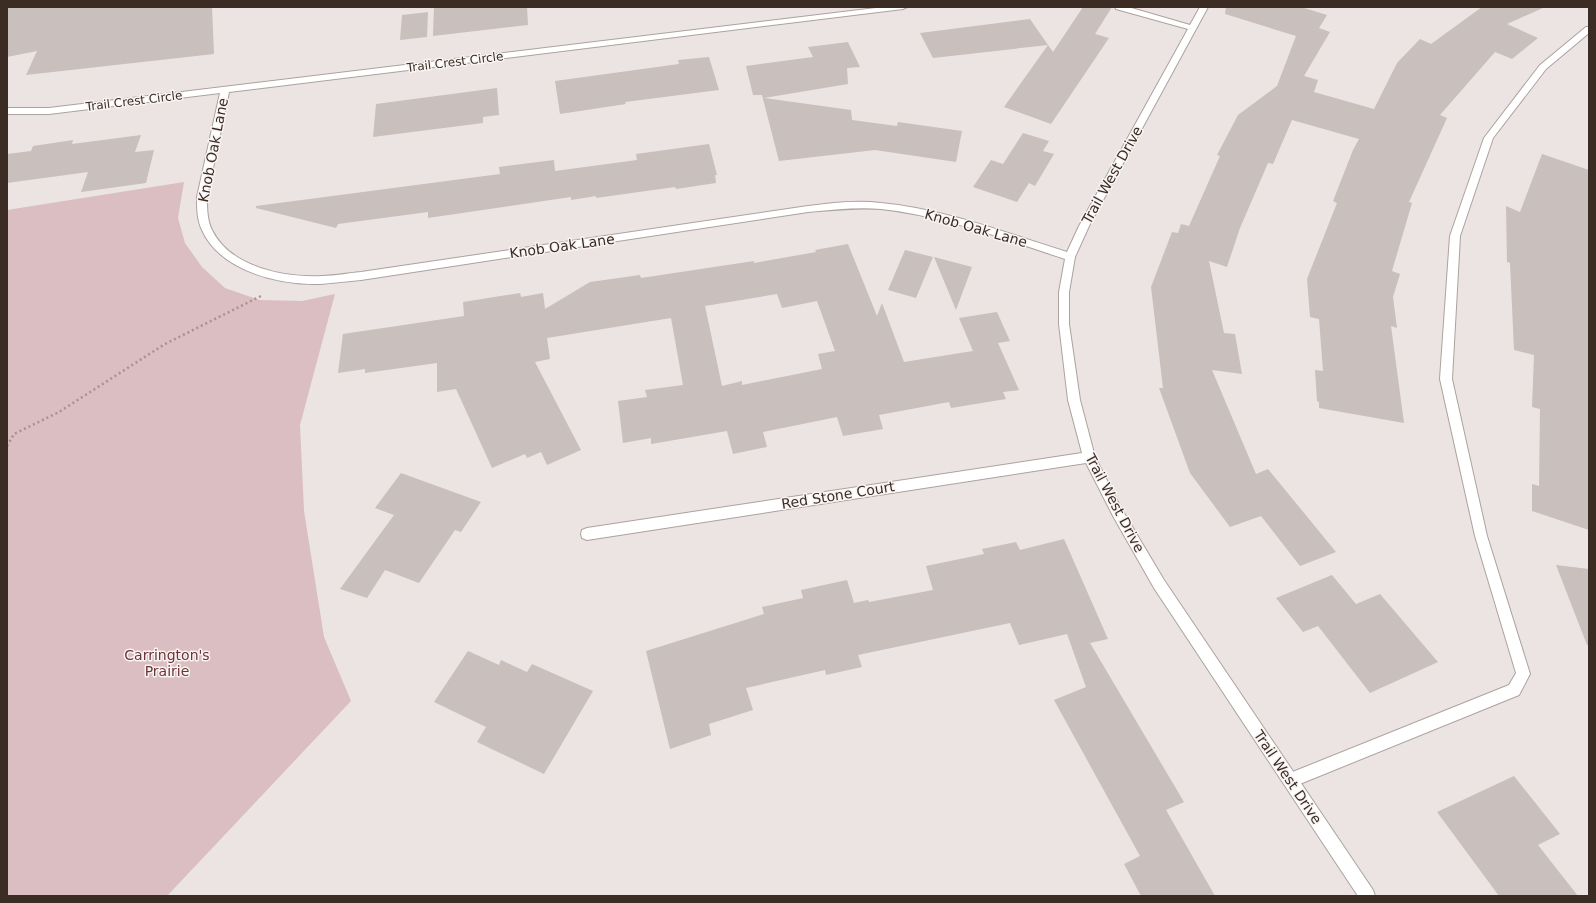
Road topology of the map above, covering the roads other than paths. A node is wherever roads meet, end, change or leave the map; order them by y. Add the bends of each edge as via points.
1 (903, 7) edge
2 (1119, 7) edge
3 (1204, 7) edge
4 (1193, 28) junction
5 (1589, 29) edge
6 (225, 90) junction
7 (7, 111) edge
8 (1070, 257) junction
9 (1089, 457) junction
10 (587, 534) dead end
11 (1290, 780) junction
12 (1367, 896) edge

1 - 6 street, Trail Crest Circle
2 - 4 street
3 - 4 street, Trail West Drive
4 - 8 street, Trail West Drive
5 - 11 street via 1543,67 1489,138 1455,236 1446,379 1481,536 1523,674 1514,690
6 - 7 street, Trail Crest Circle via 49,111
6 - 8 street, Knob Oak Lane via 202,197 206,230 215,243 233,259 275,275 320,280 360,276 800,210 849,205 907,209 946,217
8 - 9 street, Trail West Drive via 1064,292 1064,324 1074,400
9 - 10 street, Red Stone Court
9 - 11 street, Trail West Drive via 1117,512 1159,584
11 - 12 street, Trail West Drive

